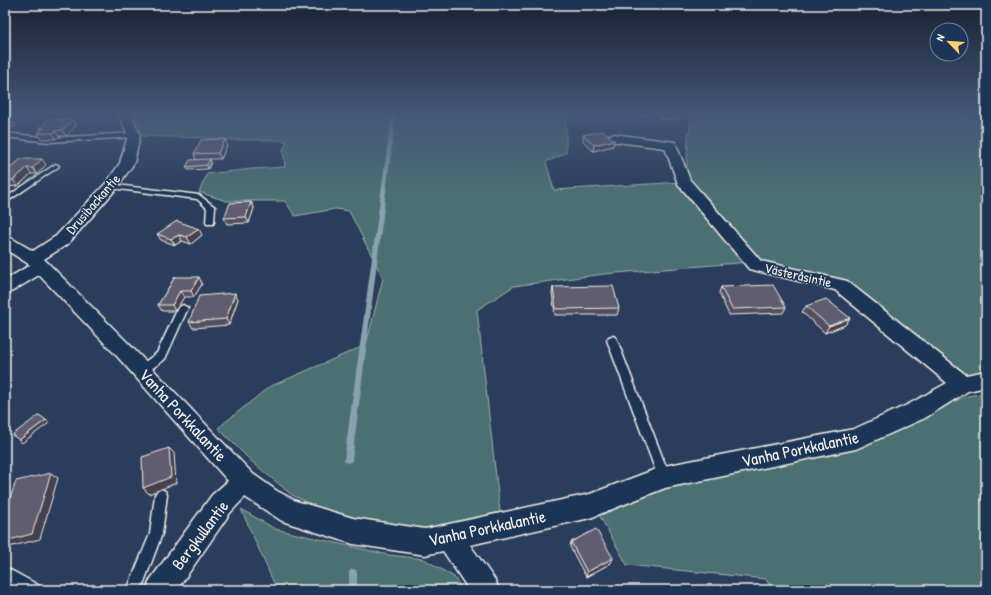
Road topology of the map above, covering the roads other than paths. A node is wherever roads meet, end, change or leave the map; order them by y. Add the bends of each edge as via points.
1 (133, 141) edge
2 (636, 141) edge
3 (56, 166) dead end
4 (111, 186) junction
5 (5, 201) edge
6 (210, 222) dead end
7 (5, 242) edge
8 (37, 263) junction
9 (5, 288) edge
10 (183, 308) dead end
11 (612, 340) dead end
12 (142, 370) junction
13 (986, 380) edge
14 (963, 384) junction
15 (664, 477) junction
16 (244, 482) junction
17 (161, 495) dead end
18 (449, 537) junction
19 (5, 574) edge
20 (33, 590) edge
21 (134, 590) edge
22 (160, 590) edge
23 (485, 590) edge

1 - 4 street, Drusibackantie via 127,163
2 - 14 street, Västeråsintie via 670,145 683,181 755,265 841,285
3 - 5 lane
4 - 6 lane via 199,197 211,207
4 - 8 street, Drusibackantie via 62,240
7 - 8 street, Vanha Porkkalantie
8 - 9 street, Drusibackantie
8 - 12 street, Vanha Porkkalantie
10 - 12 lane via 161,356
11 - 15 lane
12 - 16 street, Vanha Porkkalantie
13 - 14 street, Vanha Porkkalantie
14 - 15 street, Vanha Porkkalantie via 918,411 856,439
15 - 18 street, Vanha Porkkalantie via 590,506
16 - 18 street, Vanha Porkkalantie via 291,512 353,531 425,542
16 - 22 street, Bergkullantie via 221,504
17 - 21 lane via 156,534
18 - 23 street
19 - 20 lane

